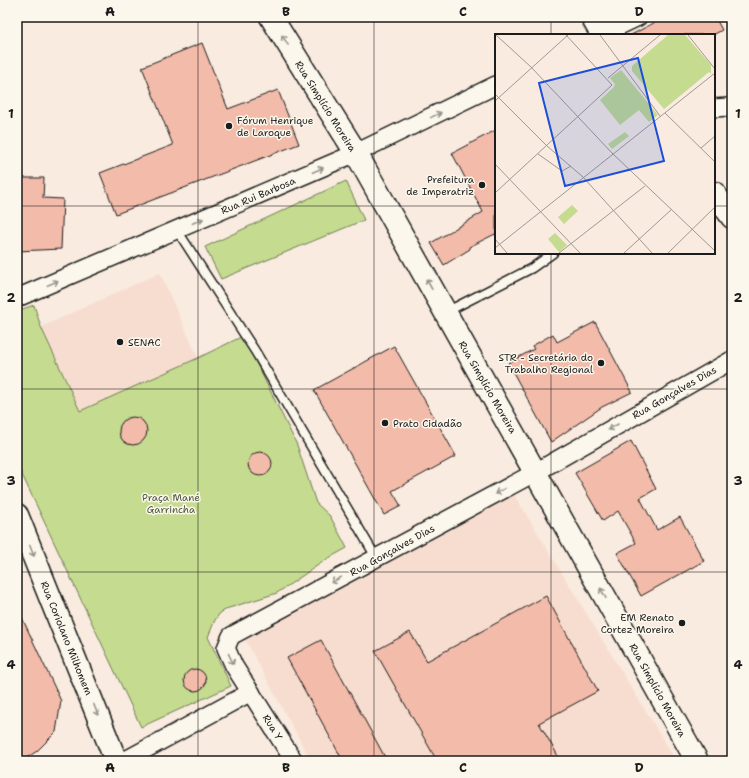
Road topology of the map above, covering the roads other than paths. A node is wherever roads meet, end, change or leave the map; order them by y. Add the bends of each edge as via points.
1 (271, 17) edge
2 (638, 17) edge
3 (599, 30) edge
4 (495, 85) edge
5 (715, 108) edge
6 (732, 110) edge
7 (356, 154) junction
8 (715, 194) edge
9 (732, 217) edge
10 (177, 230) junction
11 (552, 254) edge
12 (17, 298) edge
13 (445, 312) junction
14 (732, 360) edge
15 (536, 472) junction
16 (17, 515) edge
17 (377, 559) junction
18 (251, 692) junction
19 (116, 761) edge
20 (124, 761) edge
21 (294, 761) edge
22 (697, 761) edge

7 -> 1 main road, Rua Simplício Moreira
2 - 3 street
7 -> 4 street, Rua Rui Barbosa
5 - 6 street via 728,107
10 -> 7 street, Rua Rui Barbosa
13 -> 7 main road, Rua Simplício Moreira
8 - 9 main road
12 -> 10 street, Rua Rui Barbosa
10 - 17 lane via 255,351
11 - 13 lane via 532,268
13 - 15 main road, Rua Simplício Moreira
14 -> 15 street, Rua Gonçalves Dias
15 -> 17 street, Rua Gonçalves Dias
22 -> 15 main road, Rua Simplício Moreira
16 -> 19 main road, Rua Coriolano Milhomem
17 -> 18 street, Rua Gonçalves Dias via 231,636 227,643 228,652
18 - 20 street
18 - 21 street, Rua Y

